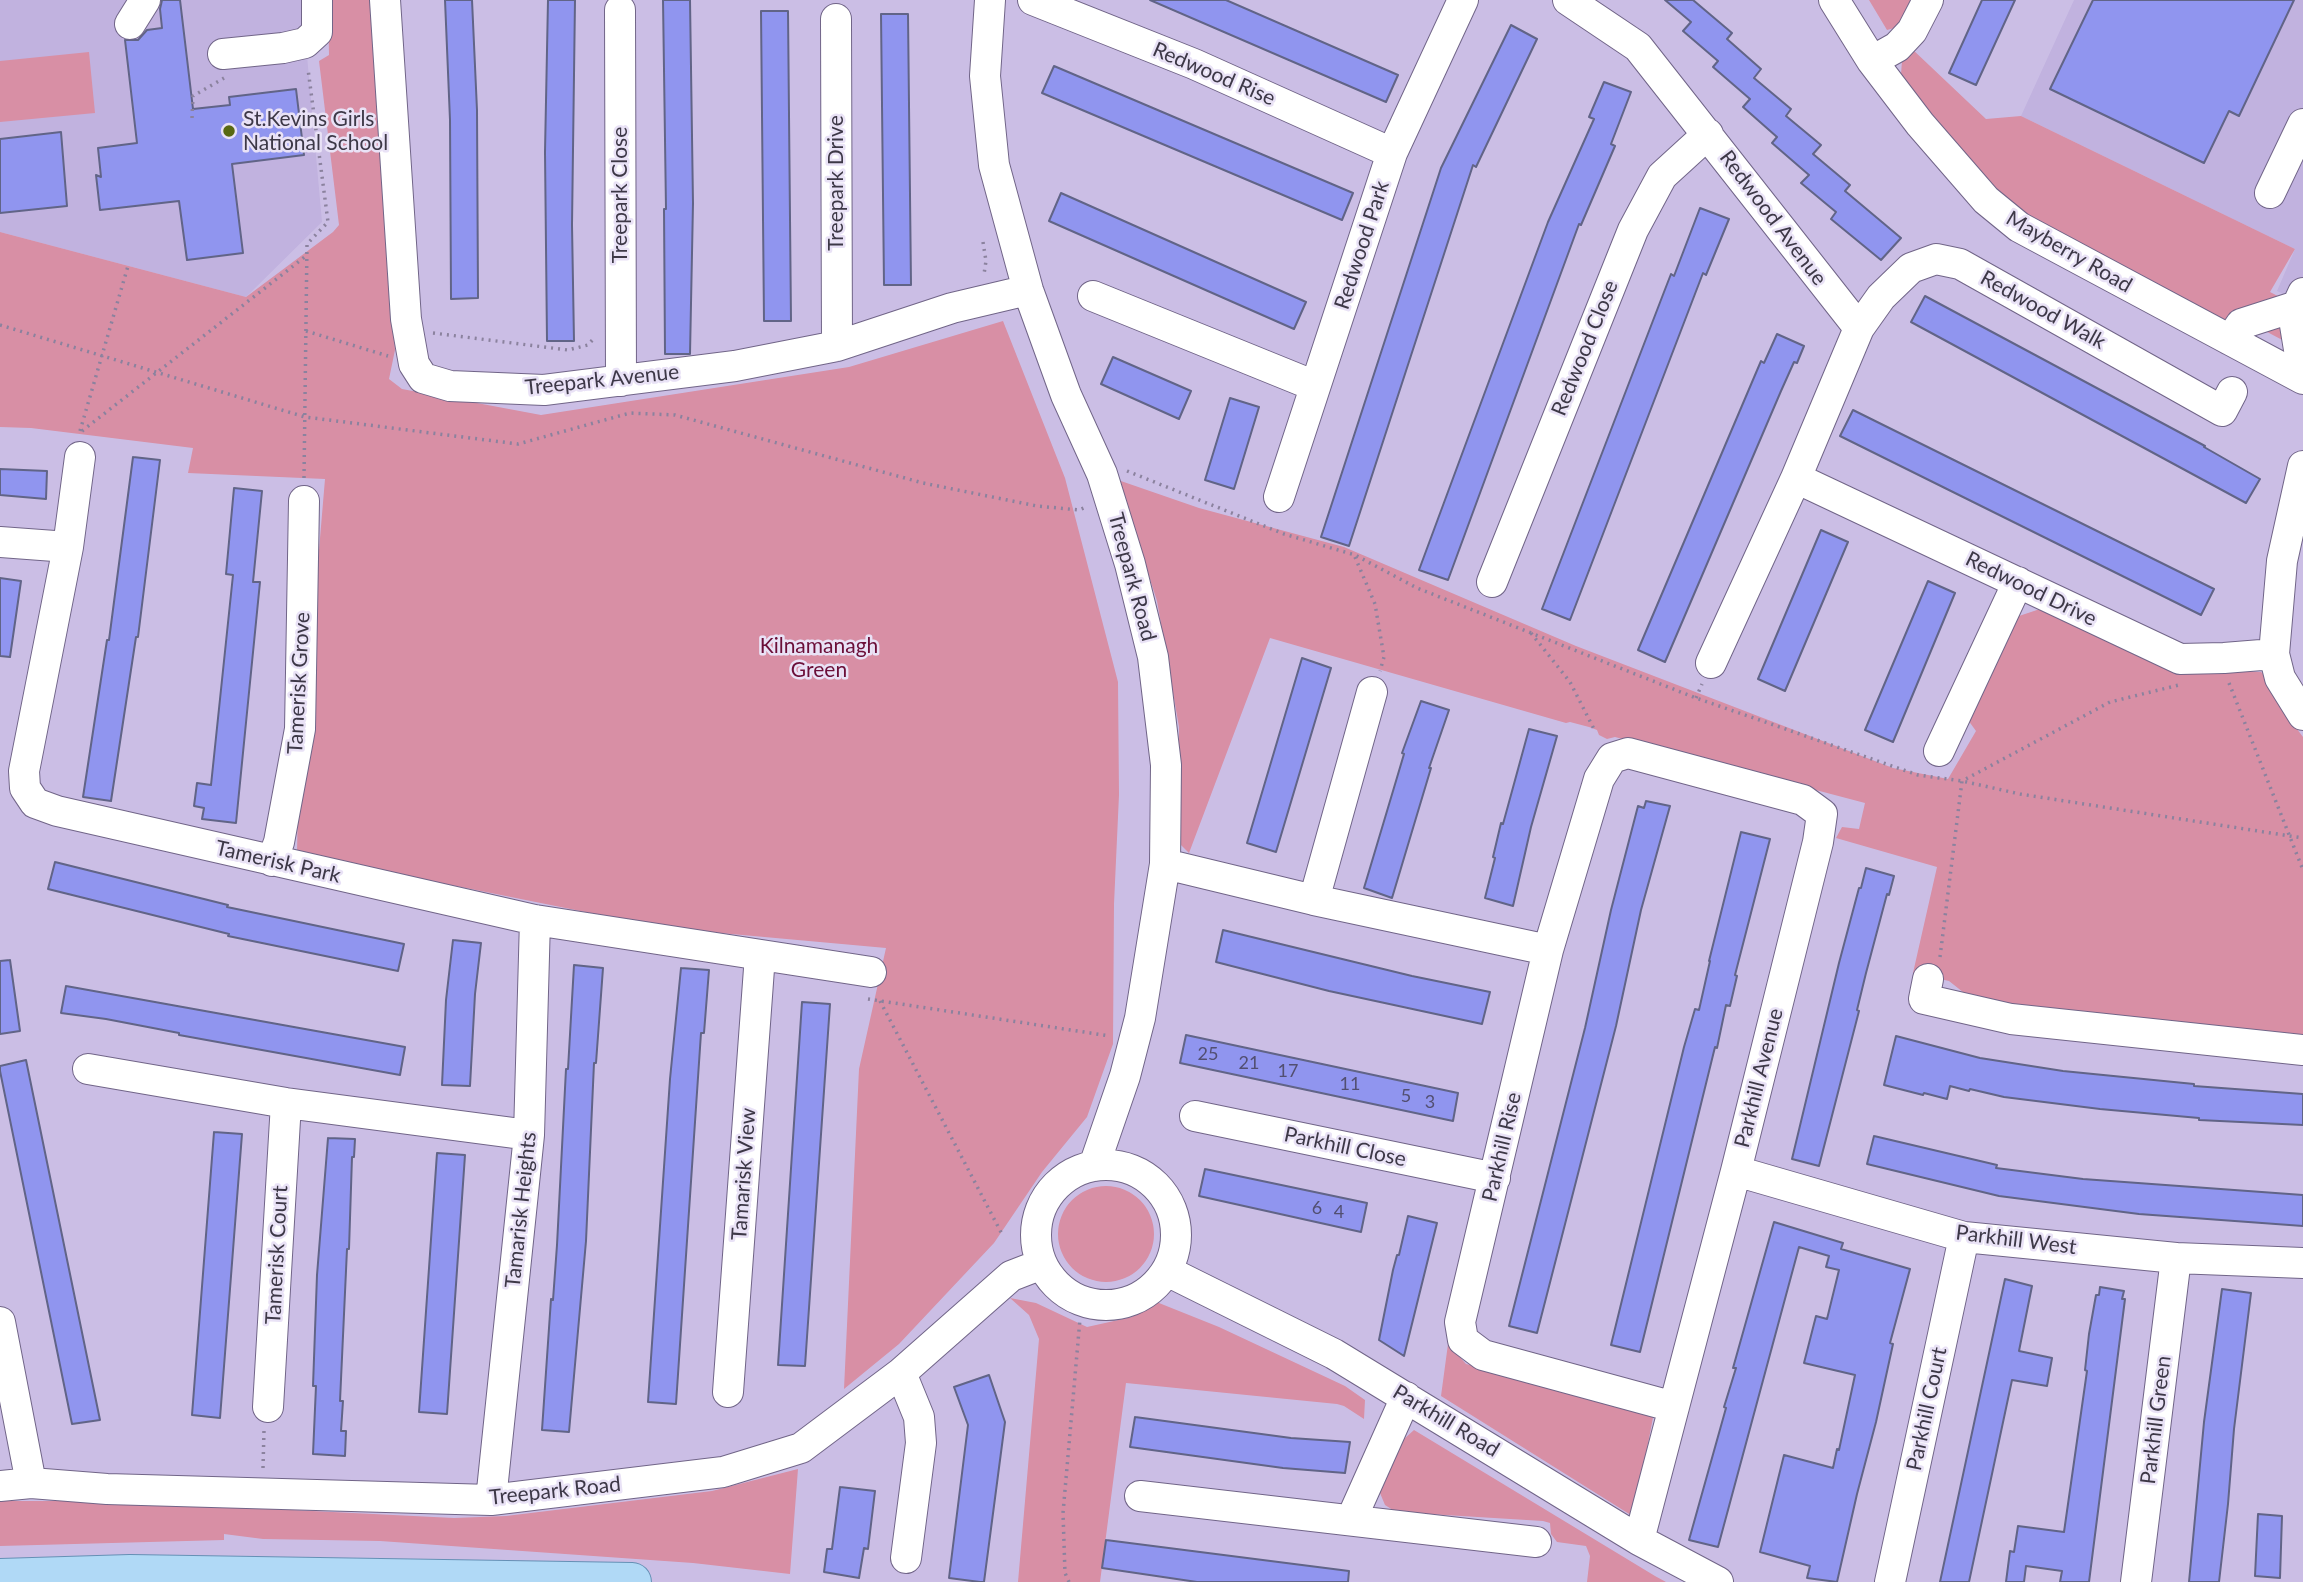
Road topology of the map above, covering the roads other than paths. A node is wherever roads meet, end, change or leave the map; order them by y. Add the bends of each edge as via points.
1 (317, 0) edge
2 (386, 0) edge
3 (990, 0) edge
4 (1033, 0) edge
5 (1463, 0) edge
6 (1834, 0) edge
7 (1928, 0) edge
8 (1576, 2) edge
9 (620, 9) dead end
10 (836, 19) dead end
11 (1872, 61) junction
12 (224, 66) road end
13 (2303, 124) edge
14 (1708, 134) junction
15 (1392, 153) junction
16 (2270, 193) dead end
17 (1028, 290) junction
18 (1093, 296) dead end
19 (2300, 300) edge
20 (1859, 328) junction
21 (2230, 340) junction
22 (837, 346) junction
23 (2303, 377) edge
24 (621, 381) junction
25 (1315, 386) junction
26 (2232, 392) dead end
27 (80, 457) dead end
28 (2303, 467) edge
29 (1796, 478) junction
30 (1279, 497) dead end
31 (304, 501) road end
32 (0, 542) edge
33 (68, 547) junction
34 (1492, 582) dead end
35 (2018, 582) junction
36 (2274, 654) junction
37 (1707, 673) road end
38 (1375, 683) road end
39 (2303, 715) edge
40 (1939, 751) dead end
41 (1628, 754) joint
42 (272, 861) junction
43 (1165, 864) junction
44 (1314, 900) junction
45 (535, 920) junction
46 (1548, 950) junction
47 (760, 956) junction
48 (871, 972) road end
49 (1933, 973) road end
50 (2303, 1050) edge
51 (88, 1069) dead end
52 (286, 1103) junction
53 (1195, 1116) dead end
54 (529, 1135) junction
55 (1094, 1166) junction
56 (1736, 1171) junction
57 (1494, 1178) junction
58 (1964, 1237) junction
59 (2176, 1258) junction
60 (2303, 1263) edge
61 (1042, 1264) junction
62 (1167, 1271) junction
63 (0, 1322) edge
64 (901, 1373) junction
65 (728, 1392) dead end
66 (1406, 1396) junction
67 (1674, 1406) junction
68 (266, 1419) road end
69 (31, 1483) junction
70 (0, 1486) edge
71 (1140, 1496) dead end
72 (491, 1500) junction
73 (1351, 1520) junction
74 (1639, 1540) junction
75 (1536, 1542) dead end
76 (906, 1558) dead end
77 (0, 1578) edge
78 (632, 1582) edge
79 (1717, 1582) edge
80 (1890, 1582) edge
81 (2136, 1582) edge

1 - 12 street via 317,32 305,43
2 - 24 street, Treepark Avenue via 406,319 414,364 423,378 450,386 544,390
3 - 17 street, Treepark Road via 985,76 994,165
4 - 15 street, Redwood Rise via 1194,64
5 - 15 street, Redwood Park
6 - 11 street, Mayberry Road
7 - 11 street via 1912,32
8 - 14 street, Redwood Avenue via 1638,47
9 - 24 street, Treepark Close
10 - 22 street, Treepark Drive
11 - 21 street, Mayberry Road via 1958,169 2019,227
13 - 16 street
14 - 20 street, Redwood Avenue
14 - 34 street, Redwood Close via 1662,176 1633,230
15 - 25 street, Redwood Park
17 - 22 street, Treepark Avenue via 952,308
17 - 43 street, Treepark Road via 1066,395 1102,474 1153,657 1166,765
18 - 25 street
19 - 21 street via 2241,324
19 - 23 street via 2296,329
20 - 26 street, Redwood Walk via 1881,297 1911,268 1936,259 1960,264 2222,411
20 - 29 street
21 - 23 street, Mayberry Road
22 - 24 street, Treepark Avenue via 736,366
25 - 30 street, Redwood Park
27 - 33 street, Tamerisk Park
28 - 36 street via 2282,561
29 - 35 street, Redwood Drive
29 - 37 street
31 - 42 street, Tamerisk Grove via 300,729
32 - 33 street
33 - 42 street, Tamerisk Park via 24,771 25,788 35,803 57,811
35 - 36 street, Redwood Drive via 2180,659
35 - 40 street
36 - 39 street via 2280,678
38 - 44 street
41 - 46 street, Parkhill Rise via 1612,758 1600,779
41 - 56 street, Parkhill Avenue via 1803,800 1829,813
42 - 45 street, Tamerisk Park
43 - 44 street
43 - 55 street, Treepark Road via 1140,1018
44 - 46 street
45 - 47 street, Tamerisk Park
45 - 54 street, Tamarisk Heights
46 - 57 street, Parkhill Rise
47 - 48 street, Tamerisk Park
47 - 65 street, Tamarisk View
49 - 50 street via 1924,999 2011,1019
51 - 52 street
52 - 54 street
52 - 68 street, Tamerisk Court
53 - 57 street, Parkhill Close
54 - 72 street, Tamarisk Heights
55 - 61 street via 1065,1178 1050,1193 1036,1233
55 - 62 street via 1115,1165 1135,1171 1163,1193 1177,1233
56 - 58 street, Parkhill West
56 - 67 street, Parkhill Avenue
57 - 67 street, Parkhill Rise via 1460,1322 1462,1340 1483,1355
58 - 59 street, Parkhill West
58 - 80 street, Parkhill Court
59 - 60 street, Parkhill West
59 - 81 street, Parkhill Green
61 - 62 street via 1068,1295 1102,1306 1141,1297
61 - 64 street, Treepark Road via 1011,1276
62 - 66 street, Parkhill Road via 1334,1354
63 - 69 street
64 - 72 street, Treepark Road via 801,1448 723,1472
64 - 76 street via 919,1417 921,1443
66 - 73 street
66 - 74 street, Parkhill Road
67 - 74 street, Parkhill Avenue
69 - 70 street, Treepark Road
69 - 72 street, Treepark Road
71 - 73 street
73 - 75 street
74 - 79 street, Parkhill Road
77 - 78 main road via 130,1574

